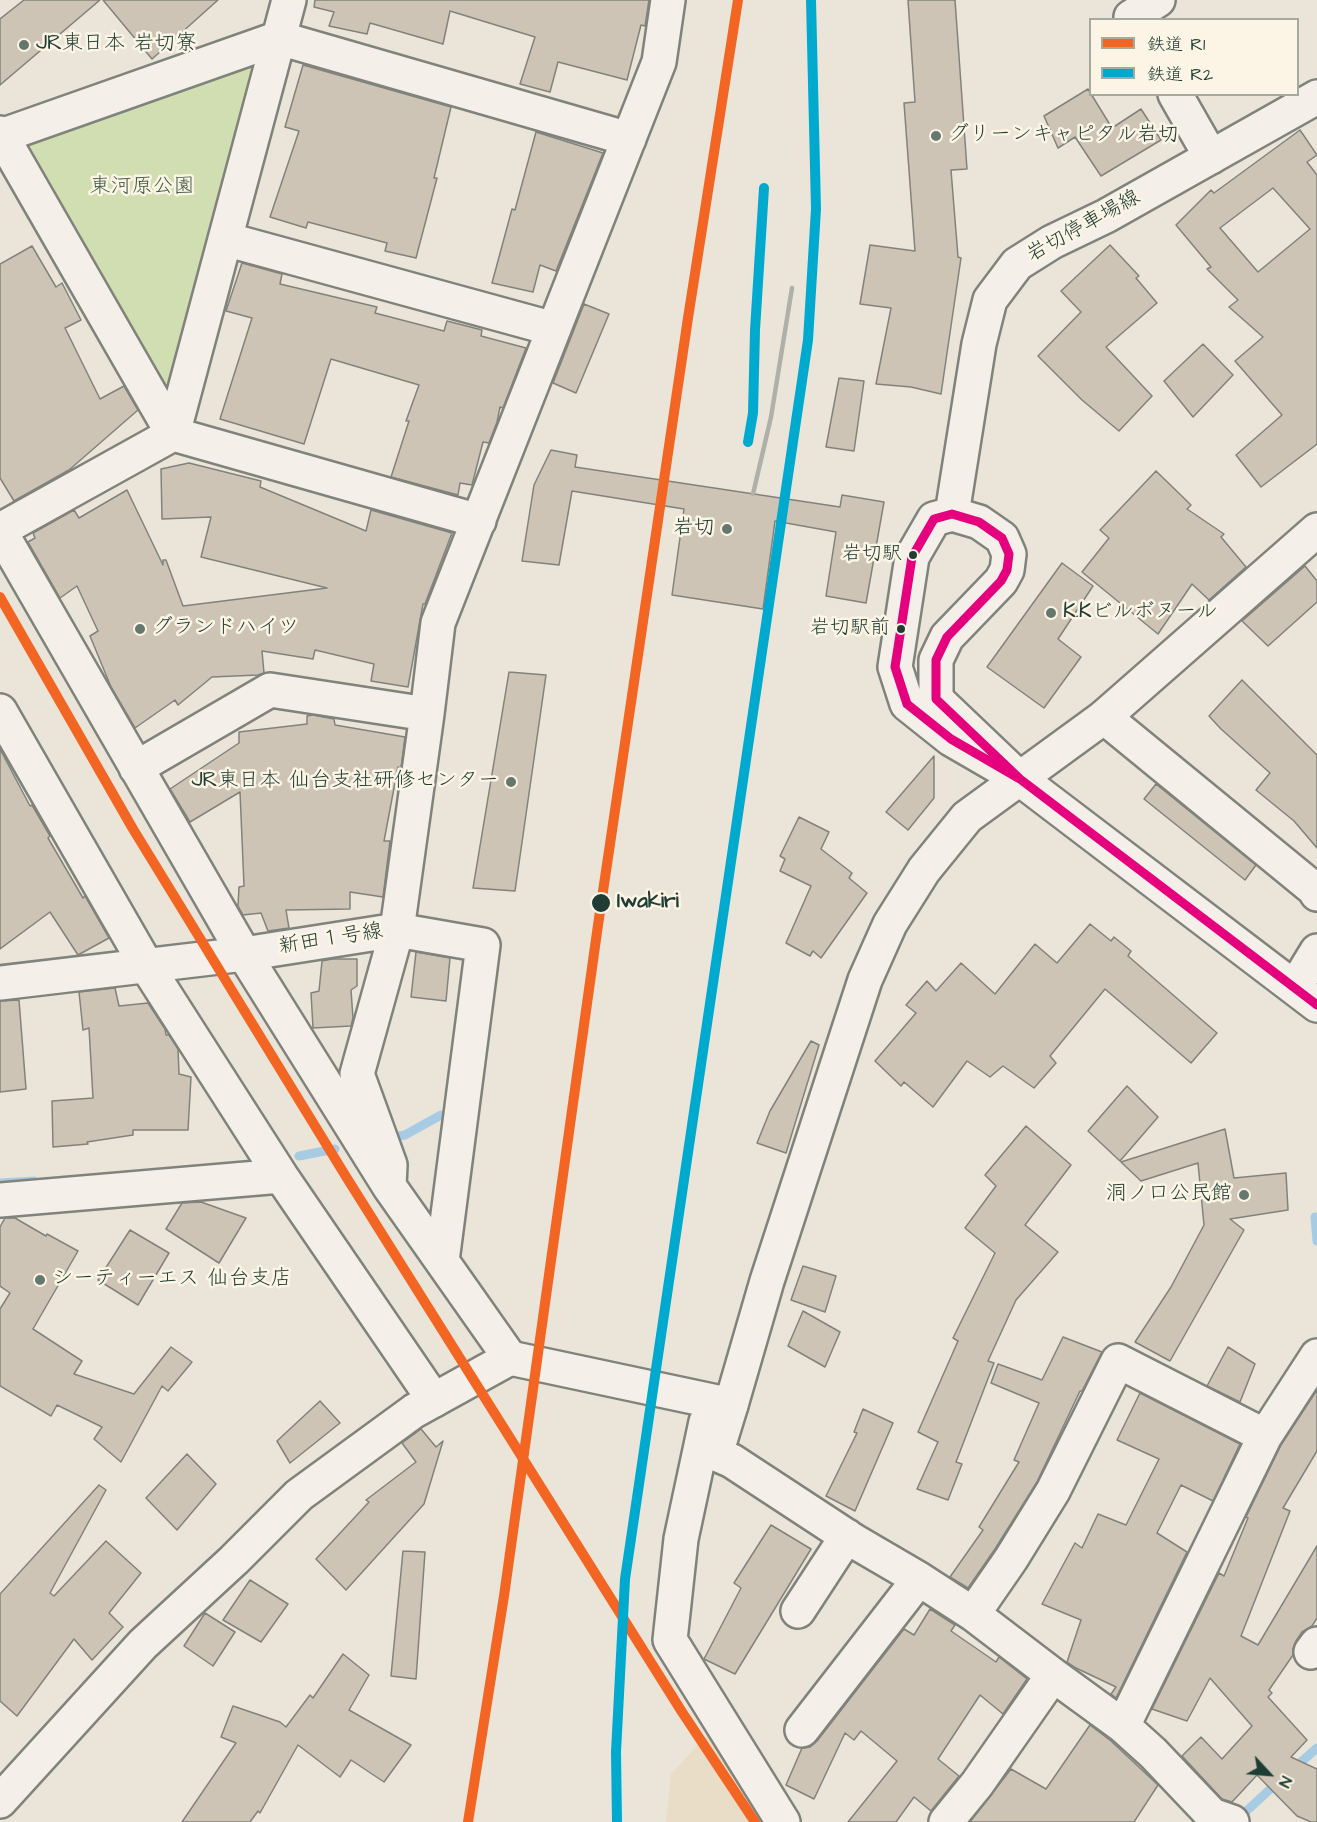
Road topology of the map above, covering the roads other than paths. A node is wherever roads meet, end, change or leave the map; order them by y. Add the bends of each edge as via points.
1 (290, 0) edge
2 (668, 0) edge
3 (1158, 0) edge
4 (1131, 18) edge
5 (279, 38) junction
6 (1176, 96) edge
7 (1317, 97) edge
8 (1, 135) edge
9 (629, 139) junction
10 (1212, 157) junction
11 (225, 239) junction
12 (554, 329) junction
13 (173, 434) junction
14 (952, 514) junction
15 (479, 521) junction
16 (1317, 530) edge
17 (0, 531) edge
18 (0, 711) edge
19 (427, 714) junction
20 (1104, 717) junction
21 (136, 768) junction
22 (1020, 778) junction
23 (1316, 890) edge
24 (397, 930) junction
25 (1317, 951) edge
26 (244, 954) junction
27 (146, 965) junction
28 (0, 983) edge
29 (1306, 996) edge
30 (281, 1176) junction
31 (389, 1186) junction
32 (0, 1200) edge
33 (442, 1262) junction
34 (1317, 1356) edge
35 (510, 1358) junction
36 (434, 1400) junction
37 (721, 1402) junction
38 (1264, 1436) junction
39 (847, 1536) junction
40 (919, 1578) junction
41 (798, 1611) dead end
42 (973, 1614) junction
43 (1053, 1675) junction
44 (1123, 1726) junction
45 (801, 1730) dead end
46 (0, 1801) edge
47 (1216, 1820) edge
48 (783, 1822) edge
49 (946, 1822) edge

1 - 5 street
2 - 9 street via 659,62
3 - 4 street
5 - 8 street
5 - 9 street
5 - 11 street
6 - 10 street
7 - 10 street, 岩切停車場線
8 - 13 street
9 - 12 street
10 - 14 street, 岩切停車場線 via 1017,264 990,300 979,344
11 - 12 street
11 - 13 street
12 - 15 street
13 - 15 street
13 - 17 street
14 - 22 street via 934,519 912,557 895,667 907,704 951,739
14 - 22 street via 979,522 1002,538 1009,554 1001,581 946,638 936,660 936,699
15 - 19 street via 438,623
16 - 20 street
17 - 21 street
18 - 27 street
19 - 21 street via 270,690
19 - 24 street
20 - 22 street
20 - 23 street
21 - 26 street
22 - 29 street
22 - 37 street via 967,817 924,870 890,924 865,980 767,1281
24 - 26 street, 新田１号線
24 - 31 street, 新田１号線 via 357,1074 390,1165
24 - 33 street via 483,945
25 - 29 street
26 - 27 street, 新田１号線
26 - 31 street
27 - 28 street, 新田１号線
27 - 30 street
30 - 32 street
30 - 36 street
31 - 33 street
33 - 35 street
34 - 38 street
35 - 36 street
35 - 37 street
36 - 46 street via 299,1496 143,1644
37 - 39 street via 716,1454
37 - 48 street via 681,1539 670,1640
38 - 42 street via 1118,1361 1053,1491
38 - 44 street
39 - 40 street
39 - 41 street
40 - 42 street
40 - 45 street
42 - 43 street
43 - 44 street
43 - 49 street
44 - 47 street

